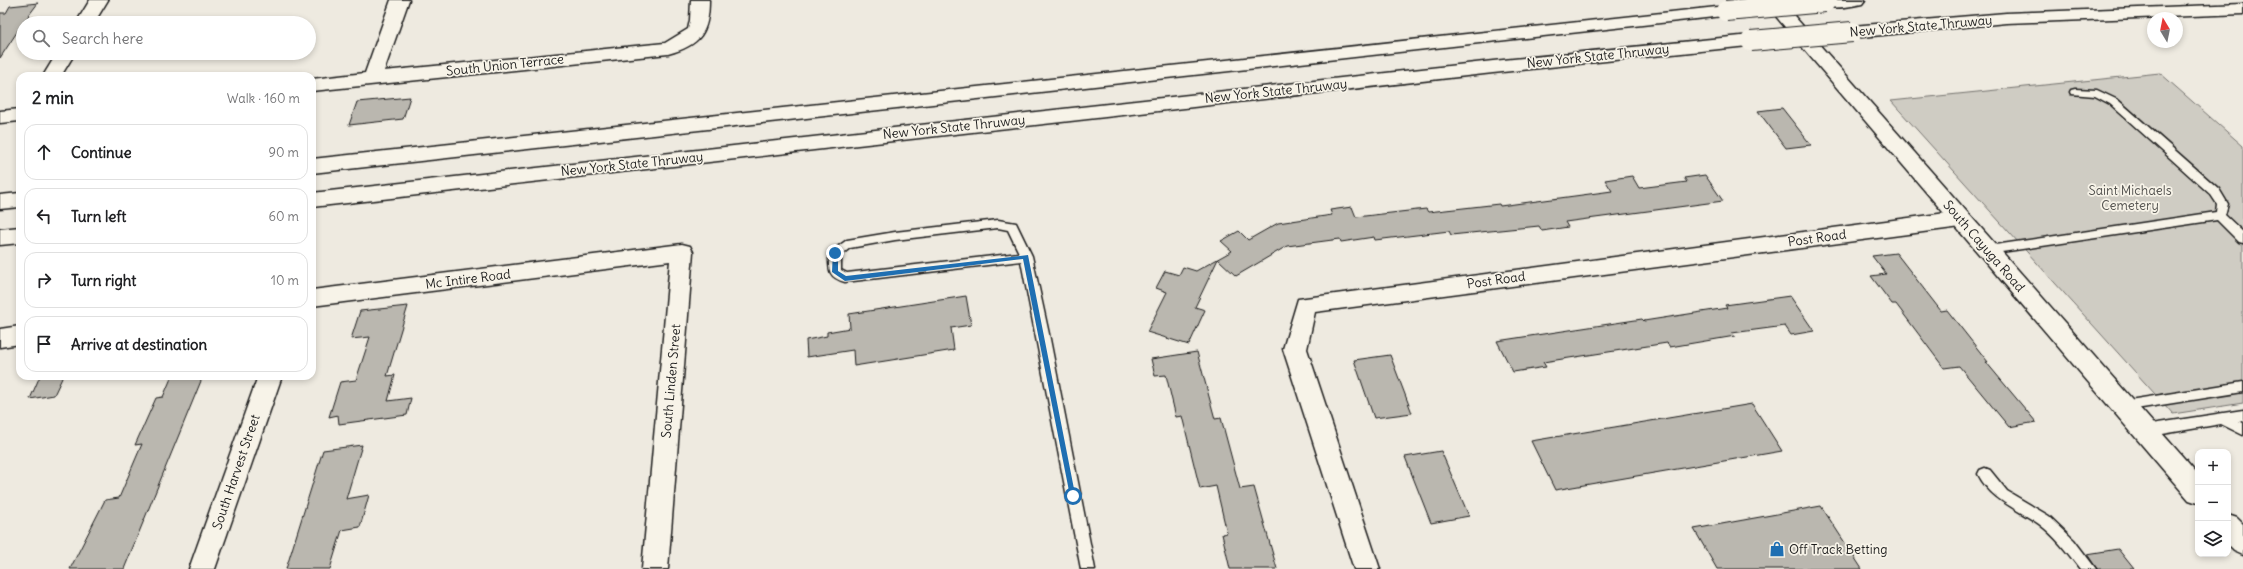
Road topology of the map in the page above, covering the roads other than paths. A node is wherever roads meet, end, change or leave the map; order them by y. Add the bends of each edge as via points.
1 (99, 0) edge
2 (400, 0) edge
3 (700, 0) edge
4 (1770, 0) edge
5 (1856, 0) edge
6 (2243, 9) edge
7 (89, 16) edge
8 (62, 60) edge
9 (54, 72) edge
10 (372, 79) junction
11 (316, 85) edge
12 (2075, 92) dead end
13 (16, 115) edge
14 (0, 117) edge
15 (316, 166) edge
16 (16, 200) edge
17 (316, 200) edge
18 (0, 202) edge
19 (2219, 216) junction
20 (1961, 219) junction
21 (16, 235) edge
22 (0, 237) edge
23 (2243, 239) edge
24 (1988, 250) junction
25 (1026, 256) junction
26 (623, 259) joint
27 (316, 297) edge
28 (16, 336) edge
29 (0, 338) edge
30 (269, 380) edge
31 (2243, 386) edge
32 (2123, 406) junction
33 (2243, 415) edge
34 (2221, 418) junction
35 (2243, 429) edge
36 (2145, 431) junction
37 (1985, 474) dead end
38 (2195, 489) edge
39 (2231, 530) edge
40 (2243, 544) edge
41 (202, 569) edge
42 (655, 569) edge
43 (1088, 569) edge
44 (1367, 569) edge
45 (2089, 569) edge

1 - 7 main road
2 - 10 main road
3 - 10 main road, South Union Terrace via 700,22 695,34 688,40 668,48
4 - 20 main road, South Cayuga Road
5 - 15 main road, bridge via 1726,11
6 - 17 main road, New York State Thruway, bridge via 2006,18 1751,41 1461,70
8 - 9 main road
10 - 11 main road, South Union Terrace
12 - 19 lane via 2097,93 2114,102 2215,192 2223,203 2223,211
13 - 14 main road
16 - 18 main road
19 - 23 lane
19 - 24 lane
20 - 24 main road, South Cayuga Road
20 - 44 main road, Post Road via 1306,305 1295,349
21 - 22 main road
24 - 32 main road, South Cayuga Road
25 - 25 lane via 1012,226 998,224 847,244 835,253 835,272 845,278
25 - 43 lane
26 - 27 main road, Mc Intire Road
26 - 42 main road, South Linden Street via 682,252
28 - 29 main road
30 - 41 main road, South Harvest Street
31 - 32 lane
32 - 36 main road, South Cayuga Road
33 - 34 lane
34 - 35 lane
34 - 36 lane
36 - 38 main road, South Cayuga Road
37 - 45 lane via 2002,495 2044,520 2069,544
39 - 40 main road

